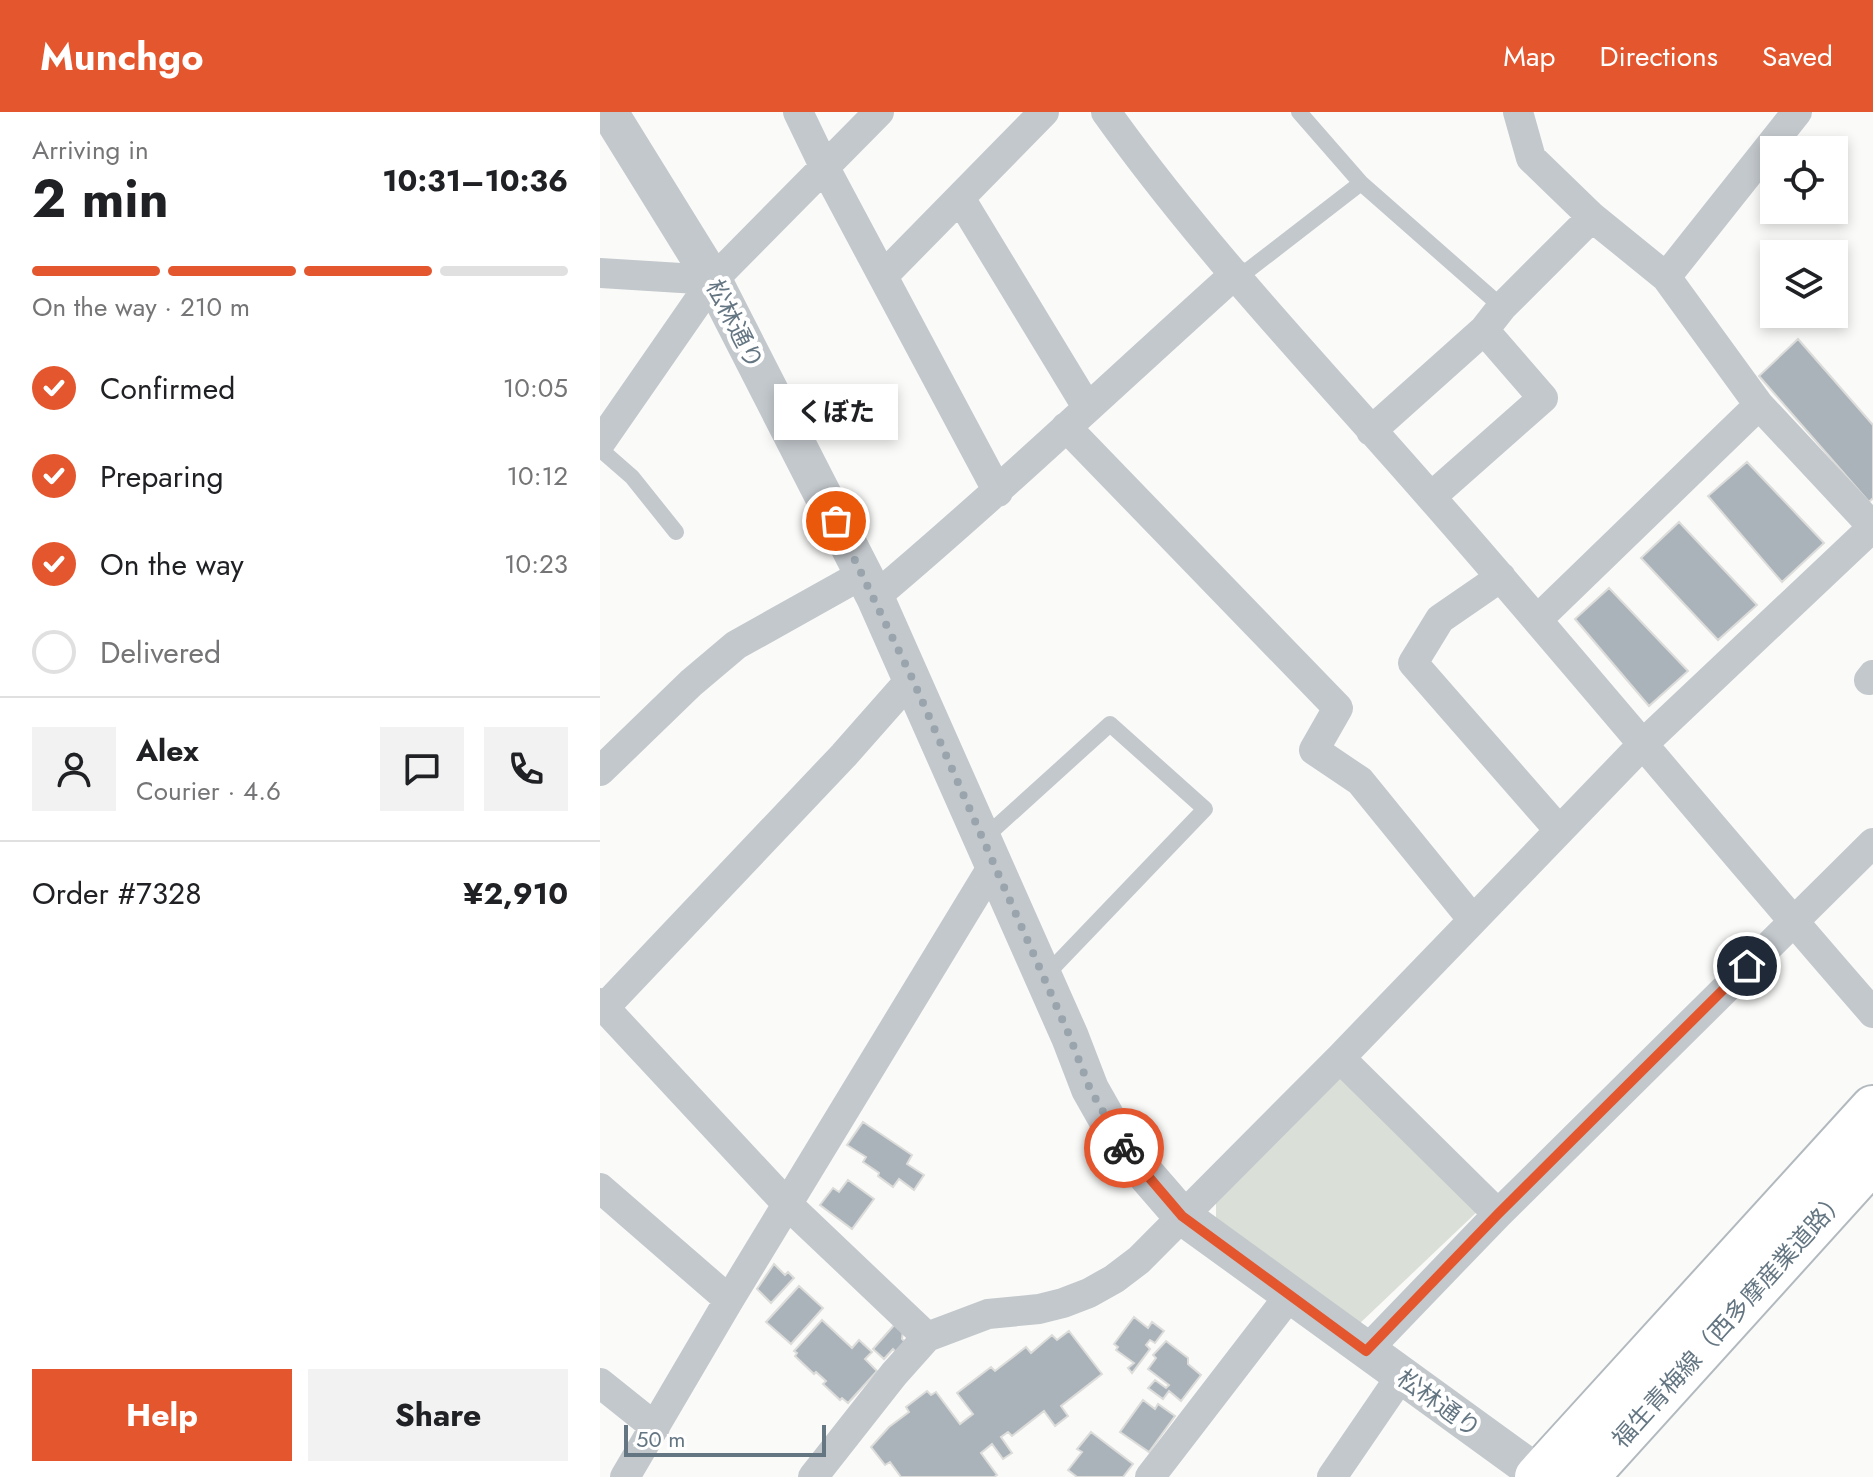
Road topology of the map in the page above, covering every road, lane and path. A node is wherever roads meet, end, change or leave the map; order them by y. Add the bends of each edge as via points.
1 (609, 112) edge
2 (798, 112) edge
3 (879, 112) edge
4 (1044, 112) edge
5 (1106, 112) edge
6 (1299, 112) edge
7 (1518, 112) edge
8 (1797, 112) edge
9 (825, 168) junction
10 (1361, 183) junction
11 (960, 198) junction
12 (1592, 217) junction
13 (600, 273) edge
14 (883, 276) junction
15 (1236, 276) junction
16 (1666, 277) junction
17 (713, 280) junction
18 (1493, 318) junction
19 (1759, 405) junction
20 (1076, 417) junction
21 (1371, 431) junction
22 (600, 446) edge
23 (998, 492) junction
24 (1431, 497) junction
25 (676, 532) dead end
26 (1868, 541) edge
27 (1501, 577) junction
28 (869, 586) junction
29 (1538, 619) junction
30 (912, 678) junction
31 (1643, 744) junction
32 (600, 771) edge
33 (1559, 830) junction
34 (1873, 843) edge
35 (988, 852) junction
36 (1473, 920) junction
37 (1793, 921) junction
38 (1044, 977) junction
39 (603, 1005) edge
40 (1873, 1013) edge
41 (1340, 1058) junction
42 (1873, 1108) edge
43 (1873, 1160) edge
44 (600, 1188) edge
45 (788, 1205) junction
46 (1498, 1214) junction
47 (1182, 1216) junction
48 (1290, 1295) junction
49 (729, 1300) junction
50 (927, 1337) junction
51 (1366, 1351) junction
52 (1401, 1376) junction
53 (600, 1383) edge
54 (655, 1427) junction
55 (1539, 1476) edge
56 (625, 1477) edge
57 (813, 1477) edge
58 (1150, 1477) edge
59 (1332, 1477) edge
60 (1586, 1477) edge

1 - 17 street, 松林通り
2 - 9 street
3 - 9 street
4 - 11 street
5 - 15 street
6 - 10 lane
7 - 12 street via 1531,158
8 - 16 street
9 - 14 street
9 - 17 street
10 - 15 lane
10 - 18 lane
11 - 14 street
11 - 20 street
12 - 16 street
12 - 18 street
13 - 17 street
14 - 23 street
15 - 20 street
15 - 21 street
16 - 19 street
17 - 22 street
17 - 28 street, 松林通り
18 - 21 street
18 - 24 street via 1543,398
19 - 26 street
19 - 29 street
20 - 23 street
20 - 36 street via 1338,708 1314,750 1360,781
21 - 24 street
22 - 25 lane
23 - 28 street
24 - 27 street
26 - 31 street
27 - 29 street
27 - 33 street via 1440,619 1413,663
28 - 30 street, 松林通り
28 - 32 street via 736,645
29 - 31 street
30 - 35 street, 松林通り
30 - 39 street
31 - 33 street
31 - 37 street
33 - 36 street
34 - 37 street
35 - 38 street, 松林通り
35 - 38 lane via 1110,724 1205,809
35 - 45 street
36 - 41 street
37 - 40 street
37 - 46 street
38 - 47 street, 松林通り via 1090,1089 1124,1149
39 - 45 street
41 - 46 street
41 - 47 street
42 - 55 main road, 福生青梅線（西多摩産業道路）
43 - 60 main road, 福生青梅線（西多摩産業道路）
44 - 49 street
45 - 49 street
45 - 50 street
46 - 51 street
47 - 48 street, 松林通り
47 - 50 street via 1139,1260 1089,1293 1039,1309 988,1314
48 - 51 street, 松林通り
48 - 58 street
49 - 54 street
50 - 57 street
51 - 52 street, 松林通り
52 - 55 street, 松林通り
52 - 59 street
53 - 54 street
54 - 56 street

